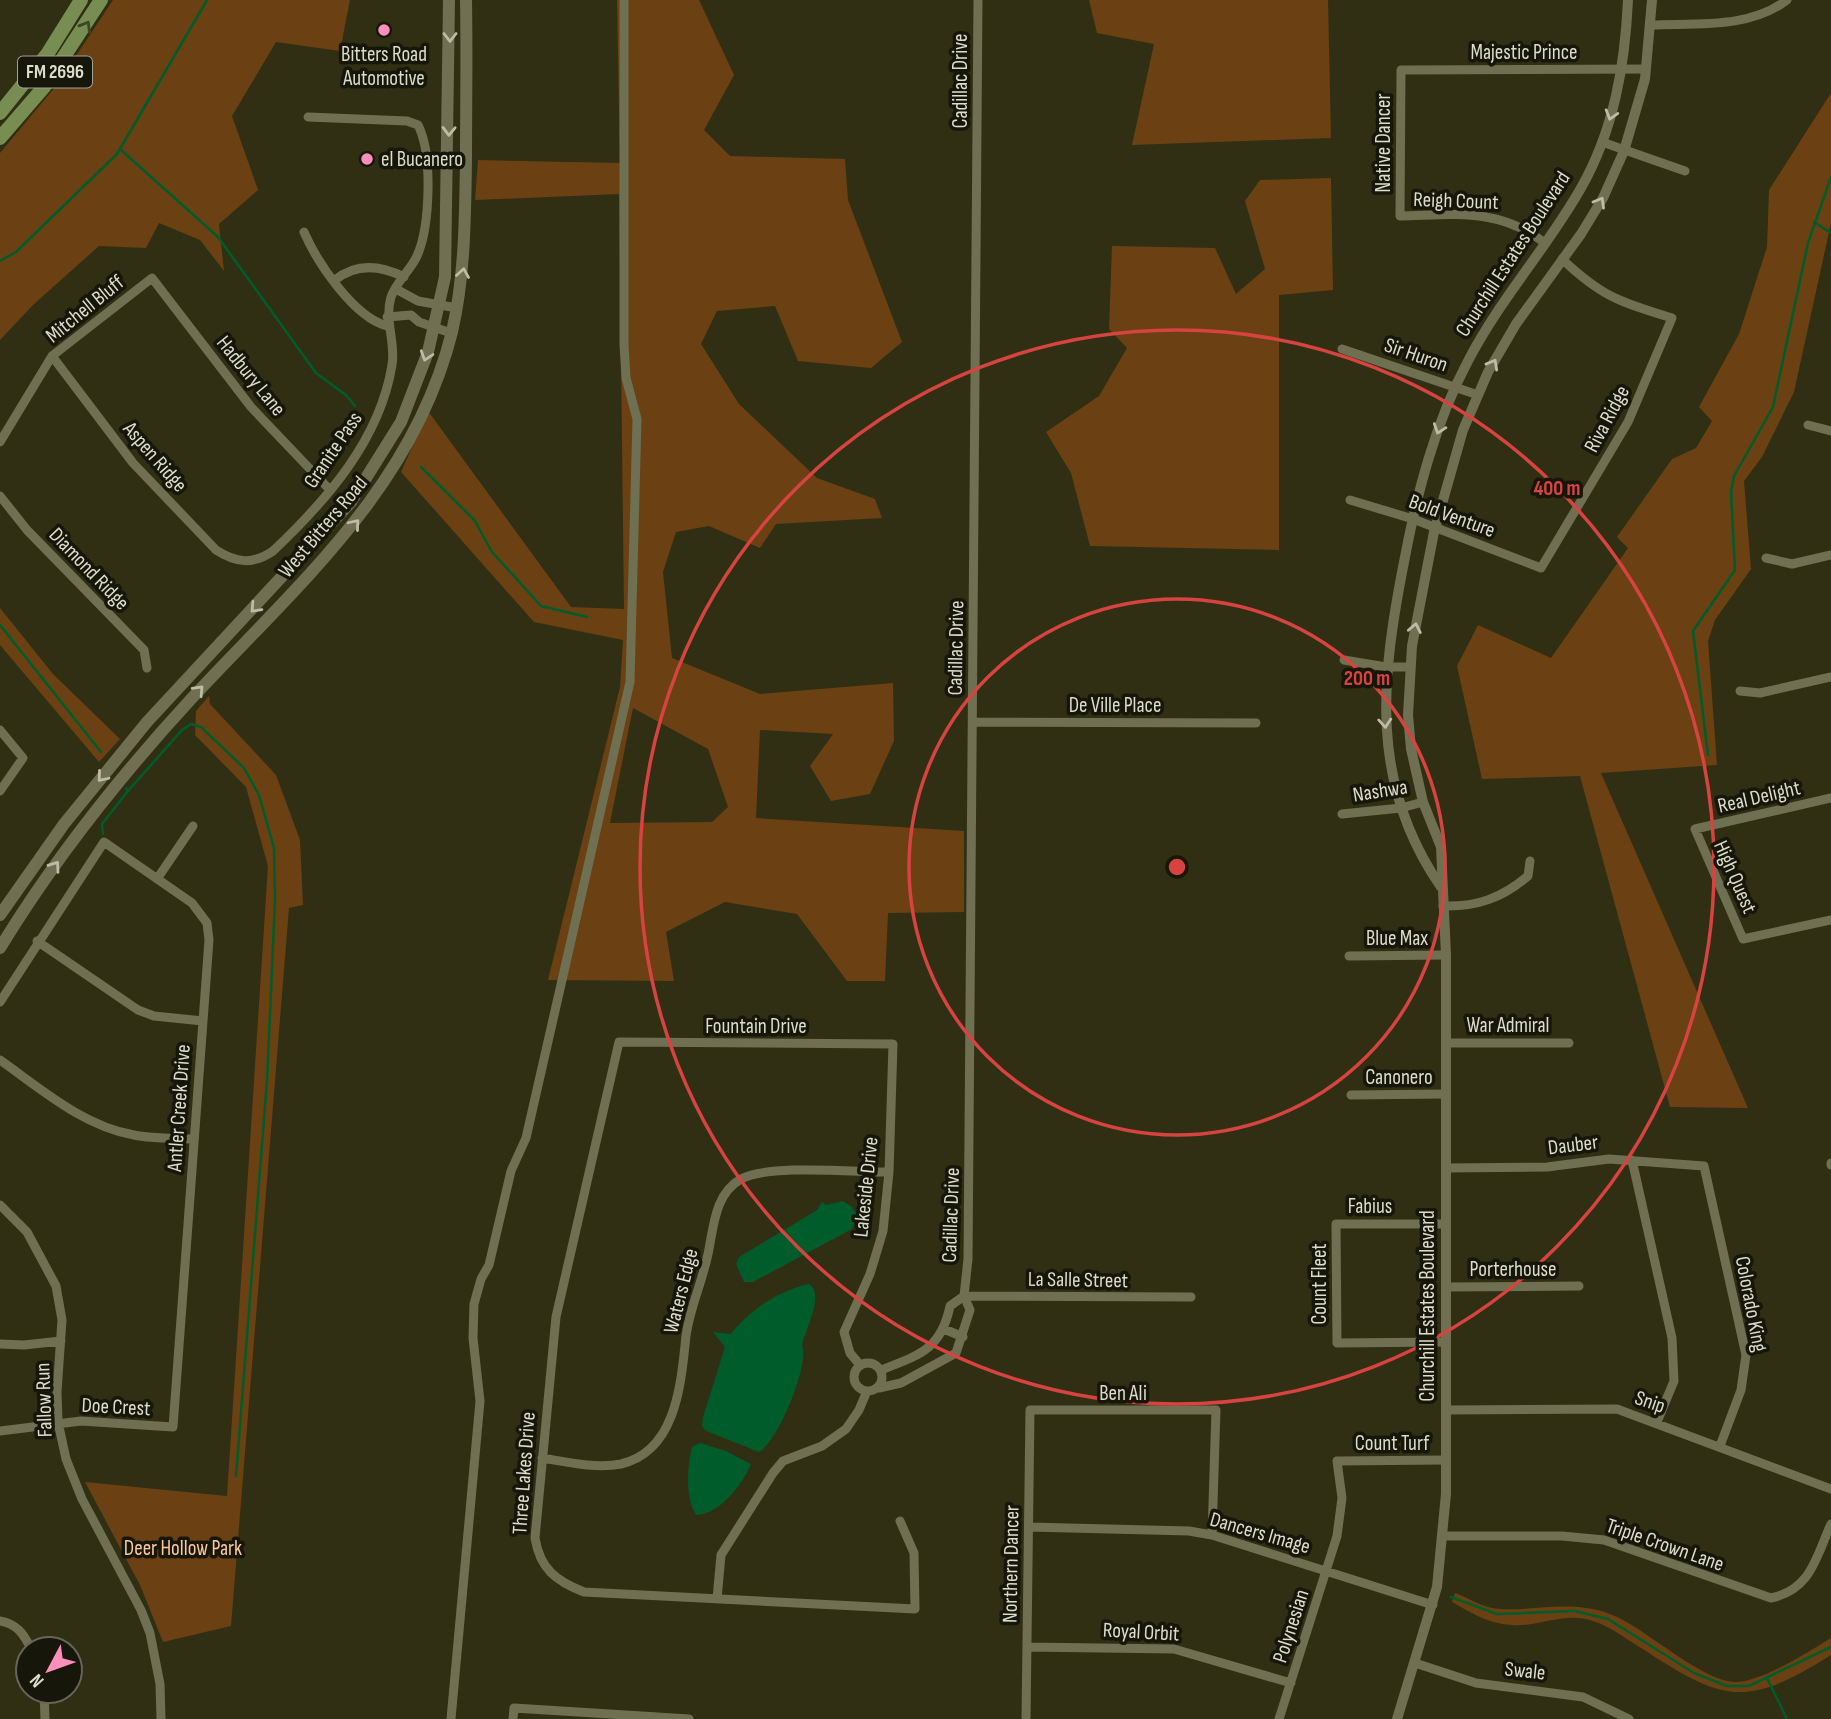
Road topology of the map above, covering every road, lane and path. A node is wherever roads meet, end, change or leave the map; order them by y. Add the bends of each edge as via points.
1 (80, 0) edge
2 (101, 0) edge
3 (449, 0) edge
4 (466, 0) edge
5 (624, 0) edge
6 (978, 0) edge
7 (1629, 0) edge
8 (1652, 0) edge
9 (1787, 0) edge
10 (1651, 25) junction
11 (450, 62) junction
12 (467, 62) junction
13 (1646, 69) junction
14 (1401, 70) joint
15 (1621, 70) junction
16 (0, 113) edge
17 (308, 117) dead end
18 (0, 138) edge
19 (1602, 142) junction
20 (1624, 151) junction
21 (1685, 171) dead end
22 (1400, 216) joint
23 (304, 232) dead end
24 (1545, 243) junction
25 (1562, 259) junction
26 (404, 277) junction
27 (152, 278) joint
28 (335, 280) junction
29 (396, 289) junction
30 (418, 301) junction
31 (440, 304) junction
32 (457, 309) junction
33 (411, 315) junction
34 (387, 322) junction
35 (434, 328) junction
36 (451, 333) junction
37 (1342, 349) dead end
38 (52, 356) junction
39 (1455, 387) junction
40 (1478, 395) junction
41 (1808, 425) dead end
42 (1831, 431) edge
43 (0, 442) edge
44 (378, 463) junction
45 (391, 474) junction
46 (330, 490) junction
47 (0, 496) edge
48 (1350, 500) dead end
49 (1412, 519) junction
50 (1435, 528) junction
51 (1831, 555) edge
52 (1766, 558) dead end
53 (246, 562) joint
54 (1541, 568) joint
55 (1344, 660) dead end
56 (1386, 667) junction
57 (1410, 667) junction
58 (148, 668) dead end
59 (1831, 677) edge
60 (1740, 691) dead end
61 (148, 722) junction
62 (973, 722) junction
63 (1256, 723) dead end
64 (0, 730) edge
65 (160, 734) junction
66 (0, 791) edge
67 (1831, 798) edge
68 (1423, 802) junction
69 (1401, 808) junction
70 (1342, 814) dead end
71 (193, 826) dead end
72 (1695, 829) joint
73 (1530, 861) dead end
74 (157, 879) junction
75 (1441, 887) junction
76 (1443, 905) junction
77 (1, 912) edge
78 (1831, 920) edge
79 (17, 922) junction
80 (37, 940) junction
81 (2, 941) edge
82 (1446, 955) junction
83 (1349, 956) dead end
84 (0, 1002) edge
85 (203, 1021) junction
86 (620, 1042) joint
87 (1446, 1043) junction
88 (1569, 1043) dead end
89 (893, 1044) joint
90 (0, 1060) edge
91 (1446, 1094) junction
92 (1352, 1095) dead end
93 (194, 1139) junction
94 (1632, 1160) junction
95 (1704, 1166) joint
96 (1446, 1167) junction
97 (889, 1172) junction
98 (0, 1205) edge
99 (1336, 1224) joint
100 (1446, 1224) junction
101 (1579, 1286) dead end
102 (1446, 1287) junction
103 (964, 1296) junction
104 (1191, 1297) dead end
105 (944, 1329) junction
106 (963, 1337) junction
107 (61, 1341) junction
108 (1446, 1342) junction
109 (0, 1343) edge
110 (916, 1356) junction
111 (860, 1365) junction
112 (881, 1370) junction
113 (924, 1372) junction
114 (879, 1388) junction
115 (867, 1391) junction
116 (1030, 1410) joint
117 (1446, 1410) junction
118 (58, 1422) junction
119 (1657, 1422) junction
120 (0, 1423) edge
121 (173, 1427) joint
122 (16, 1430) junction
123 (0, 1431) edge
124 (1720, 1446) junction
125 (542, 1458) junction
126 (1446, 1460) junction
127 (1337, 1461) joint
128 (1831, 1489) edge
129 (900, 1521) dead end
130 (1831, 1524) edge
131 (1029, 1527) junction
132 (1212, 1535) junction
133 (1444, 1536) junction
134 (1327, 1571) junction
135 (717, 1599) junction
136 (1433, 1605) junction
137 (0, 1621) edge
138 (22, 1635) edge
139 (1027, 1647) junction
140 (1415, 1662) junction
141 (1291, 1684) junction
142 (624, 1717) edge
143 (161, 1719) edge
144 (451, 1719) edge
145 (513, 1719) edge
146 (689, 1719) edge
147 (1026, 1719) edge
148 (1279, 1719) edge
149 (1397, 1719) edge
150 (1629, 1719) edge

1 - 16 main road, FM 2696 via 48,53
18 -> 2 main road, FM 2696 via 44,88
3 -> 11 main road, West Bitters Road
4 - 12 main road, West Bitters Road
5 - 144 street via 625,378 637,419 629,681 526,1138 511,1171 489,1265 474,1304 480,1401
6 - 62 street, Cadillac Drive
7 - 15 street, Churchill Estates Boulevard
8 - 10 street, Churchill Estates Boulevard
9 - 10 street via 1773,11 1742,21
10 - 13 street, Churchill Estates Boulevard
11 - 12 main road
11 -> 31 main road, West Bitters Road via 448,240
32 -> 12 main road, West Bitters Road via 464,264
13 - 15 street, Majestic Prince
13 - 20 street, Churchill Estates Boulevard
14 - 15 street, Majestic Prince
14 - 22 street, Native Dancer
15 -> 19 street, Churchill Estates Boulevard
17 - 26 street, Granite Pass via 418,125 426,149 426,225 416,258
19 - 20 street
19 - 24 street, Churchill Estates Boulevard via 1582,187
20 - 21 street
25 -> 20 street, Churchill Estates Boulevard via 1603,198
22 - 24 street, Reigh Count via 1493,216 1523,227
23 - 28 street
24 - 39 street, Churchill Estates Boulevard via 1495,312
40 -> 25 street, Churchill Estates Boulevard via 1516,324
25 - 54 street, Riva Ridge via 1606,295 1672,318 1628,422
26 - 28 street via 367,267
26 - 29 street, Granite Pass
27 - 38 street, Mitchell Bluff
27 - 46 street, Hadbury Lane via 251,407
28 - 34 street via 363,315
29 - 30 street
29 - 34 street, Granite Pass
30 - 31 street
30 - 33 street
31 - 32 street
31 - 35 main road, West Bitters Road
32 - 36 main road, West Bitters Road
33 - 34 street
33 - 35 street
34 - 46 street, Granite Pass via 393,361 377,419
35 - 36 street
35 -> 44 main road, West Bitters Road via 417,385
36 - 45 main road, West Bitters Road via 416,429
37 - 39 street, Sir Huron
38 - 43 street, Mitchell Bluff
38 - 53 street, Aspen Ridge via 148,480 216,550
39 - 40 street, Sir Huron
39 -> 49 street, Churchill Estates Boulevard
40 - 50 street, Churchill Estates Boulevard via 1451,467
41 - 42 street
44 - 45 main road
44 -> 61 main road, West Bitters Road via 323,535
65 -> 45 main road, West Bitters Road via 359,520
46 - 53 street, Granite Pass via 273,551
47 - 58 street, Diamond Ridge via 27,530 144,650
48 - 49 street, Bold Venture
49 - 50 street, Bold Venture
49 - 56 street, Churchill Estates Boulevard
50 - 54 street, Bold Venture
57 -> 50 street, Churchill Estates Boulevard
51 - 52 street via 1792,564
55 - 56 street
56 - 57 street
56 -> 69 street, Churchill Estates Boulevard via 1387,752
57 - 68 street, Churchill Estates Boulevard via 1411,749
59 - 60 street via 1760,693
61 - 65 main road
61 -> 77 main road, West Bitters Road via 64,824
62 - 63 street, De Ville Place
62 - 103 street, Cadillac Drive via 969,1218
64 - 66 street via 23,758
79 -> 65 main road, West Bitters Road via 81,830
67 - 72 street, Real Delight
68 - 69 street, Nashwa
68 - 75 street, Churchill Estates Boulevard via 1441,847
69 - 70 street, Nashwa
69 - 75 street, Churchill Estates Boulevard via 1419,855
71 - 74 street
72 - 78 street, High Quest via 1743,939
73 - 76 street via 1528,876 1503,895 1476,905
74 - 80 street, Antler Creek Drive via 104,842
74 - 85 street, Antler Creek Drive via 192,903 207,923
75 - 76 street, Churchill Estates Boulevard
76 - 82 street, Churchill Estates Boulevard
77 - 79 street
79 - 81 main road, West Bitters Road
80 - 84 street
80 - 85 street via 138,1010 154,1017
82 - 83 street, Blue Max
82 - 87 street, Churchill Estates Boulevard
85 - 93 street, Antler Creek Drive
86 - 89 street, Fountain Drive
86 - 125 street, Three Lakes Drive via 556,1317
87 - 88 street, War Admiral
87 - 91 street, Churchill Estates Boulevard
89 - 97 street, Lakeside Drive
90 - 93 street via 100,1125 133,1135
91 - 92 street, Canonero
91 - 96 street, Churchill Estates Boulevard
93 - 121 street, Antler Creek Drive
94 - 95 street, Dauber
94 - 96 street, Dauber via 1547,1167
94 - 119 street via 1672,1338 1674,1381
95 - 124 street, Colorado King via 1746,1355 1741,1390
96 - 100 street, Churchill Estates Boulevard
97 - 111 street, Lakeside Drive via 879,1244 844,1332 850,1353
97 - 125 street, Waters Edge via 767,1172 739,1180 720,1200 666,1432 639,1456 621,1464
98 - 107 street, Fallow Run via 27,1231 51,1276 61,1308
99 - 100 street, Fabius
99 - 108 street, Count Fleet via 1337,1343
100 - 102 street, Churchill Estates Boulevard
101 - 102 street, Porterhouse
102 - 108 street, Churchill Estates Boulevard
103 - 104 street, La Salle Street
103 - 105 street via 950,1307
103 - 106 street via 970,1310
105 - 106 street
105 - 110 street via 930,1348
106 - 113 street via 956,1353
107 - 109 street
107 - 118 street, Fallow Run
108 - 117 street, Churchill Estates Boulevard
110 - 112 street
110 - 113 street
111 - 112 street via 869,1362
111 - 115 street via 855,1381
112 - 114 street
113 - 114 street
114 - 115 street
115 - 135 street via 846,1429 822,1446 783,1461 773,1473 721,1555
116 - 131 street, Northern Dancer
116 - 132 street, Ben Ali via 1216,1410
117 - 119 street, Snip via 1617,1409
117 - 126 street, Churchill Estates Boulevard
118 - 121 street, Doe Crest
118 - 122 street, Doe Crest
118 - 143 street, Fallow Run via 73,1480 150,1633
119 - 124 street, Snip
120 - 122 street
122 - 123 street, Doe Crest
124 - 128 street, Snip
125 - 135 street, Three Lakes Drive via 537,1553 552,1576 584,1592
126 - 127 street, Count Turf
126 - 133 street, Churchill Estates Boulevard
127 - 134 street, Polynesian via 1342,1511
129 - 135 street, Three Lakes Drive via 914,1553 915,1609
130 - 133 street, Triple Crown Lane via 1802,1584 1771,1598 1604,1540
131 - 132 street, Dancers Image
131 - 139 street, Northern Dancer
132 - 134 street, Dancers Image
133 - 136 street, Churchill Estates Boulevard
134 - 136 street, Dancers Image
134 - 141 street, Polynesian
136 - 140 street, Churchill Estates Boulevard
137 - 138 street
139 - 141 street, Royal Orbit via 1174,1649
139 - 147 street, Northern Dancer
140 - 149 street, Churchill Estates Boulevard
140 - 150 street, Swale via 1476,1683 1583,1697
141 - 148 street, Polynesian
142 - 145 street via 514,1708
142 - 146 street

